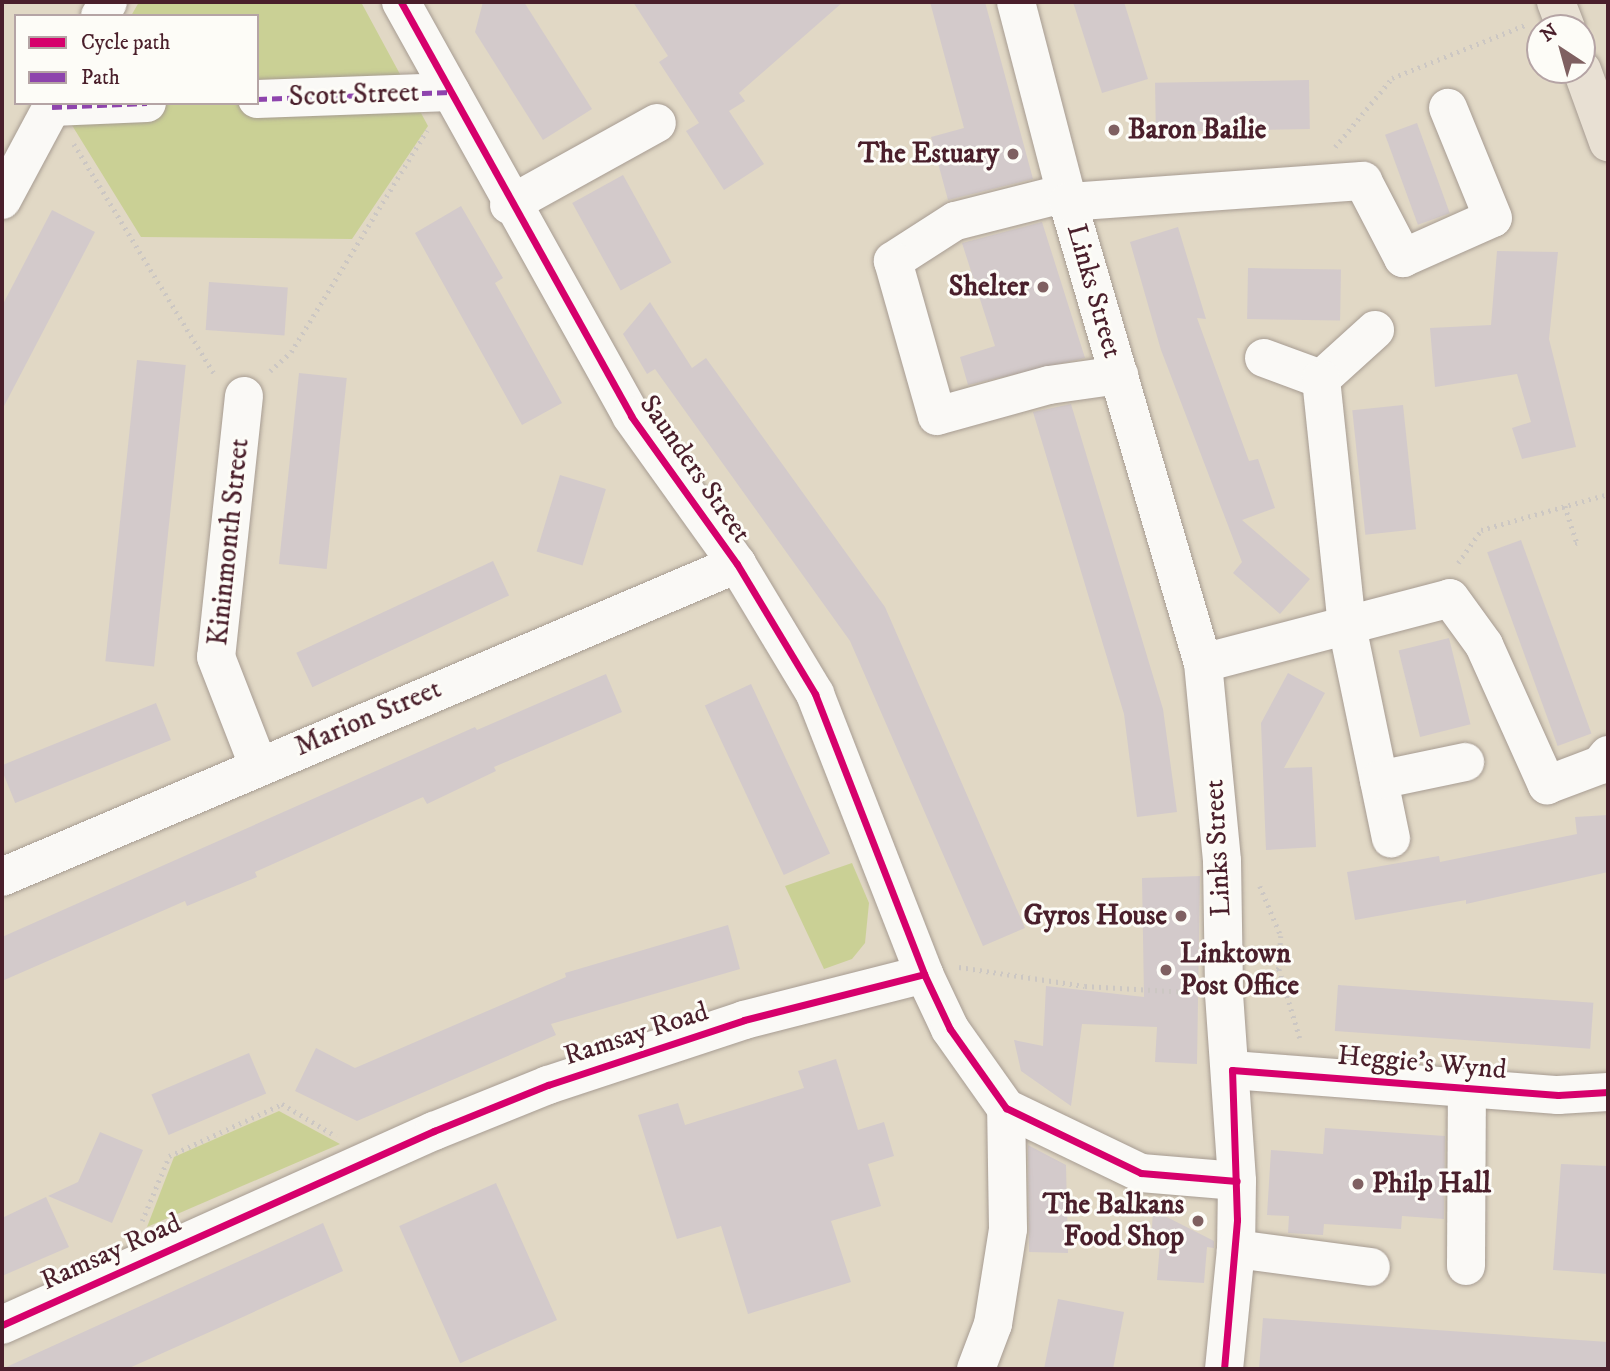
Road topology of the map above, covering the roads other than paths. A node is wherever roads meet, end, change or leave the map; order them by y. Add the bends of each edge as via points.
1 (1016, 2) edge
2 (408, 6) edge
3 (1587, 84) edge
4 (451, 92) junction
5 (259, 99) edge
6 (53, 105) edge
7 (1448, 108) dead end
8 (657, 123) dead end
9 (1608, 142) edge
10 (1067, 197) junction
11 (2, 200) edge
12 (509, 205) junction
13 (1375, 330) dead end
14 (1264, 358) dead end
15 (1119, 374) junction
16 (1321, 379) junction
17 (244, 396) road end
18 (737, 564) junction
19 (1347, 626) junction
20 (1203, 663) junction
21 (1608, 755) edge
22 (1465, 762) dead end
23 (258, 765) junction
24 (1379, 780) junction
25 (1391, 839) dead end
26 (2, 877) edge
27 (922, 967) junction
28 (1232, 1070) junction
29 (1467, 1088) junction
30 (1608, 1092) edge
31 (1006, 1108) junction
32 (1237, 1181) junction
33 (1236, 1249) junction
34 (1466, 1266) dead end
35 (1371, 1267) dead end
36 (2, 1325) edge
37 (976, 1369) edge
38 (1224, 1369) edge

1 - 10 street, Links Street
2 - 4 street, Saunders Street
3 - 9 main road
4 - 5 street, Scott Street
4 - 12 street, Saunders Street
6 - 11 street
7 - 10 street, Links Street via 1493,218 1403,258 1363,181
8 - 12 street
10 - 15 street, Links Street
10 - 15 street via 955,221 893,261 937,416 1049,385
12 - 18 street, Saunders Street via 631,416
13 - 16 street
14 - 16 street
15 - 20 street, Links Street
16 - 19 street
17 - 23 street, Kininmonth Street via 216,657
18 - 23 street, Marion Street
18 - 27 street, Saunders Street via 814,694
19 - 20 street
19 - 21 street via 1450,598 1484,645 1547,785 1600,765
19 - 24 street
20 - 28 street, Links Street via 1222,861 1224,994
22 - 24 street
23 - 26 street, Marion Street
24 - 25 street
27 - 31 street via 950,1029
27 - 36 street, Ramsay Road via 548,1085 374,1157
28 - 29 street, Heggie's Wynd
28 - 32 street, Links Street
29 - 30 street, Heggie's Wynd via 1558,1096
29 - 34 street
31 - 32 street via 1141,1172
31 - 37 street via 1009,1229 993,1324
32 - 33 street, Links Street
33 - 35 street
33 - 38 street, Links Street

